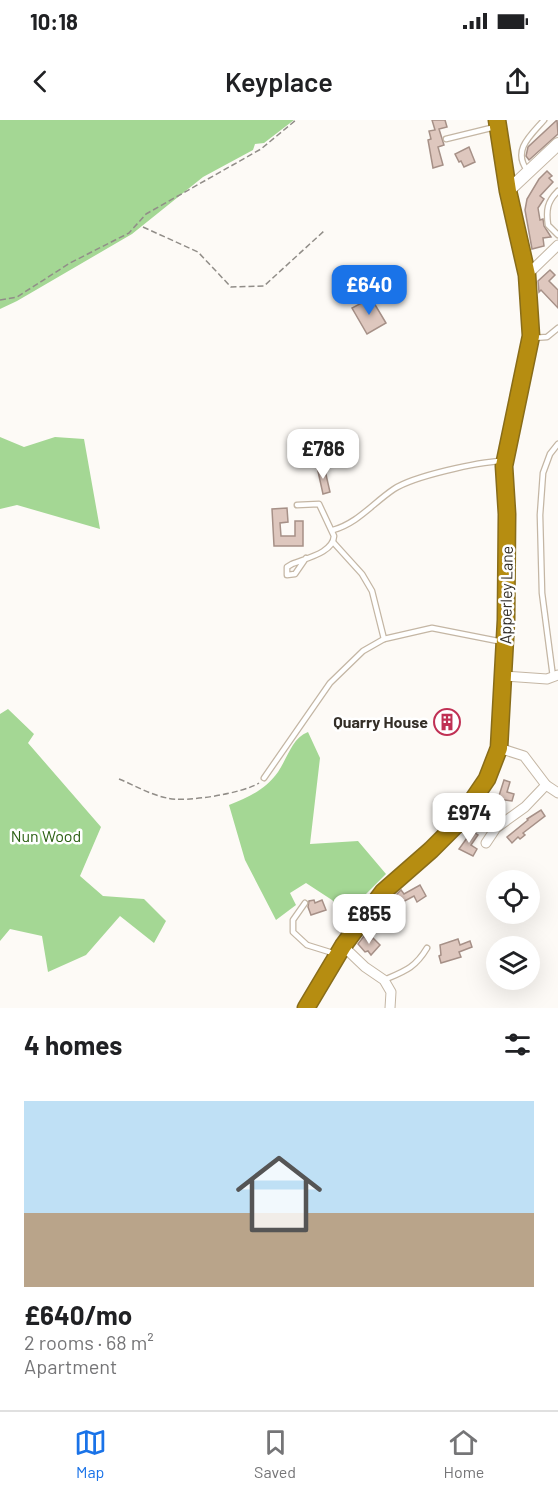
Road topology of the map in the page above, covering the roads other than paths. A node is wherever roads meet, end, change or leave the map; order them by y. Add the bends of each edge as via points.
1 (544, 120) edge
2 (497, 123) edge
3 (446, 140) dead end
4 (558, 144) edge
5 (518, 188) junction
6 (558, 191) edge
7 (558, 235) edge
8 (558, 245) edge
9 (527, 275) junction
10 (558, 328) edge
11 (531, 338) junction
12 (558, 444) edge
13 (504, 461) junction
14 (297, 506) dead end
15 (333, 530) junction
16 (333, 542) junction
17 (306, 558) junction
18 (384, 639) junction
19 (505, 643) junction
20 (503, 676) junction
21 (556, 676) edge
22 (499, 748) junction
23 (264, 778) road end
24 (546, 785) junction
25 (558, 793) edge
26 (486, 843) dead end
27 (305, 903) dead end
28 (428, 948) dead end
29 (341, 950) junction
30 (384, 980) junction
31 (306, 1008) edge
32 (390, 1008) edge

1 - 5 lane via 521,148 524,165
2 - 3 lane
2 - 5 highway, Apperley Lane
4 - 5 main road
5 - 9 highway, Apperley Lane
6 - 7 lane via 546,210 548,225
8 - 9 street
9 - 11 highway, Apperley Lane
10 - 11 lane via 547,337
11 - 13 highway, Apperley Lane
12 - 21 lane via 543,473 540,514 542,593
13 - 15 lane via 413,480 392,490 355,521
13 - 19 highway, Apperley Lane
14 - 15 lane via 319,504
15 - 16 lane
16 - 17 lane via 326,550
16 - 18 lane via 372,591
17 - 17 lane via 287,567 287,575 295,574
18 - 19 lane via 432,628
18 - 23 lane via 363,651 330,683
19 - 20 highway, Apperley Lane
20 - 21 street
20 - 22 highway, Apperley Lane
22 - 24 street via 524,756
22 - 29 highway, Apperley Lane via 487,779 455,826 383,892
24 - 25 street
24 - 26 street via 496,828
27 - 29 lane via 293,920 293,932 307,945
28 - 30 lane via 409,970
29 - 30 street
29 - 31 highway, Apperley Lane
30 - 32 street via 391,992

